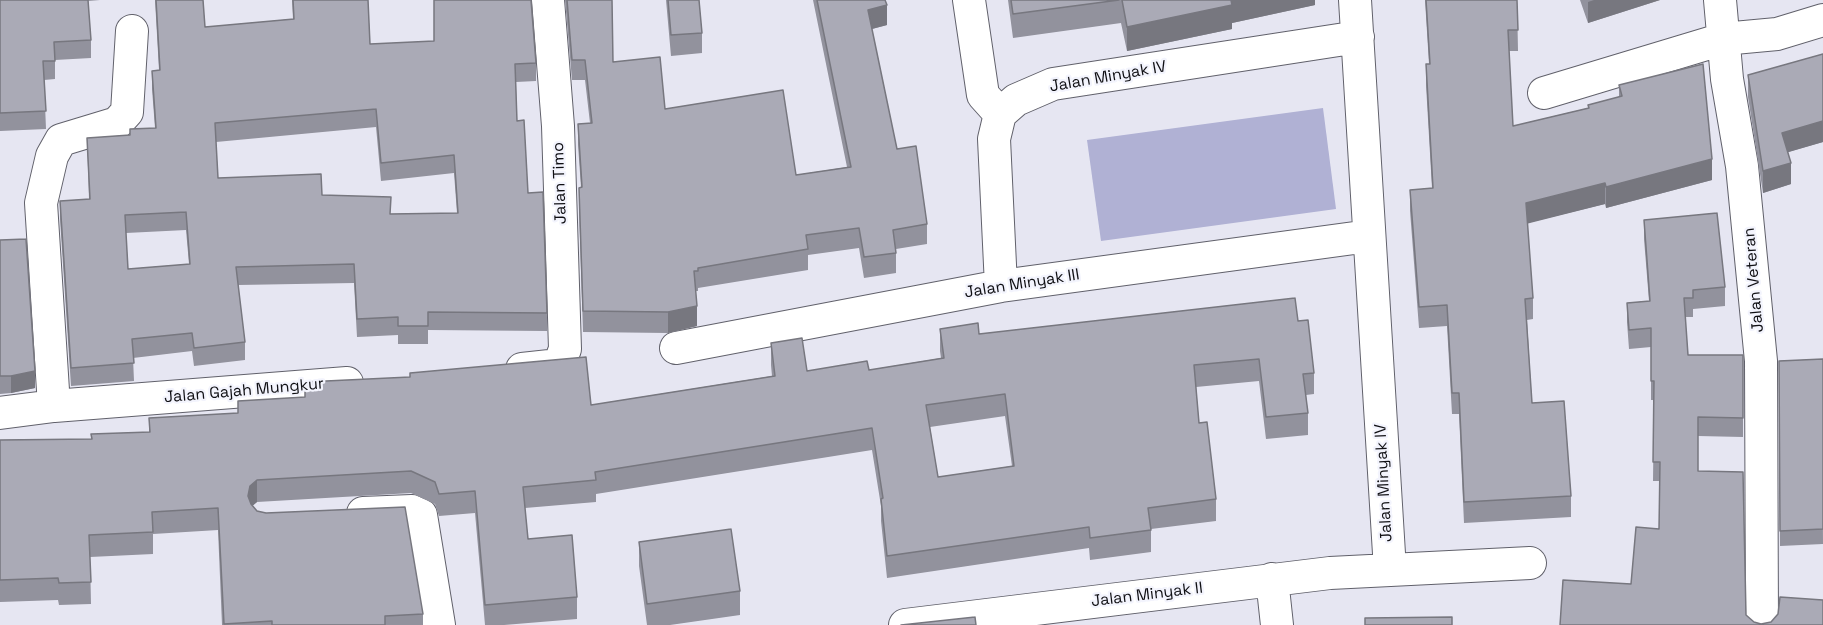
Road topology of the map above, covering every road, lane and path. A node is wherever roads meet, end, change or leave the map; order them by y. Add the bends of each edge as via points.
1 (548, 0) edge
2 (969, 0) edge
3 (1356, 0) edge
4 (1720, 0) edge
5 (1823, 20) edge
6 (132, 31) dead end
7 (1358, 37) junction
8 (1723, 39) junction
9 (1545, 93) dead end
10 (1000, 114) junction
11 (1369, 236) junction
12 (1001, 286) junction
13 (676, 348) dead end
14 (496, 371) edge
15 (377, 380) edge
16 (54, 406) junction
17 (0, 413) edge
18 (334, 515) edge
19 (1530, 563) dead end
20 (1390, 570) junction
21 (1272, 579) junction
22 (439, 625) edge
23 (905, 625) edge
24 (1277, 625) edge
25 (1762, 625) edge

1 - 14 street, Jalan Timo via 558,126 566,349 560,365
2 - 10 street via 983,95
3 - 7 street, Jalan Minyak IV
4 - 8 street, Jalan Veteran
5 - 8 street via 1777,34
6 - 16 street via 127,112 117,123 61,140 52,156 41,204
7 - 10 street, Jalan Minyak IV via 1053,84 1016,100
7 - 11 street, Jalan Minyak IV
8 - 9 street
8 - 25 street, Jalan Veteran via 1743,166 1761,361
10 - 12 street via 994,139
11 - 12 street, Jalan Minyak III
11 - 20 street, Jalan Minyak IV
12 - 13 street, Jalan Minyak III
15 - 16 street, Jalan Gajah Mungkur
16 - 17 street, Jalan Gajah Mungkur
18 - 22 street via 421,515
19 - 20 street, Jalan Minyak II
20 - 21 street, Jalan Minyak II
21 - 23 street, Jalan Minyak II
21 - 24 street

